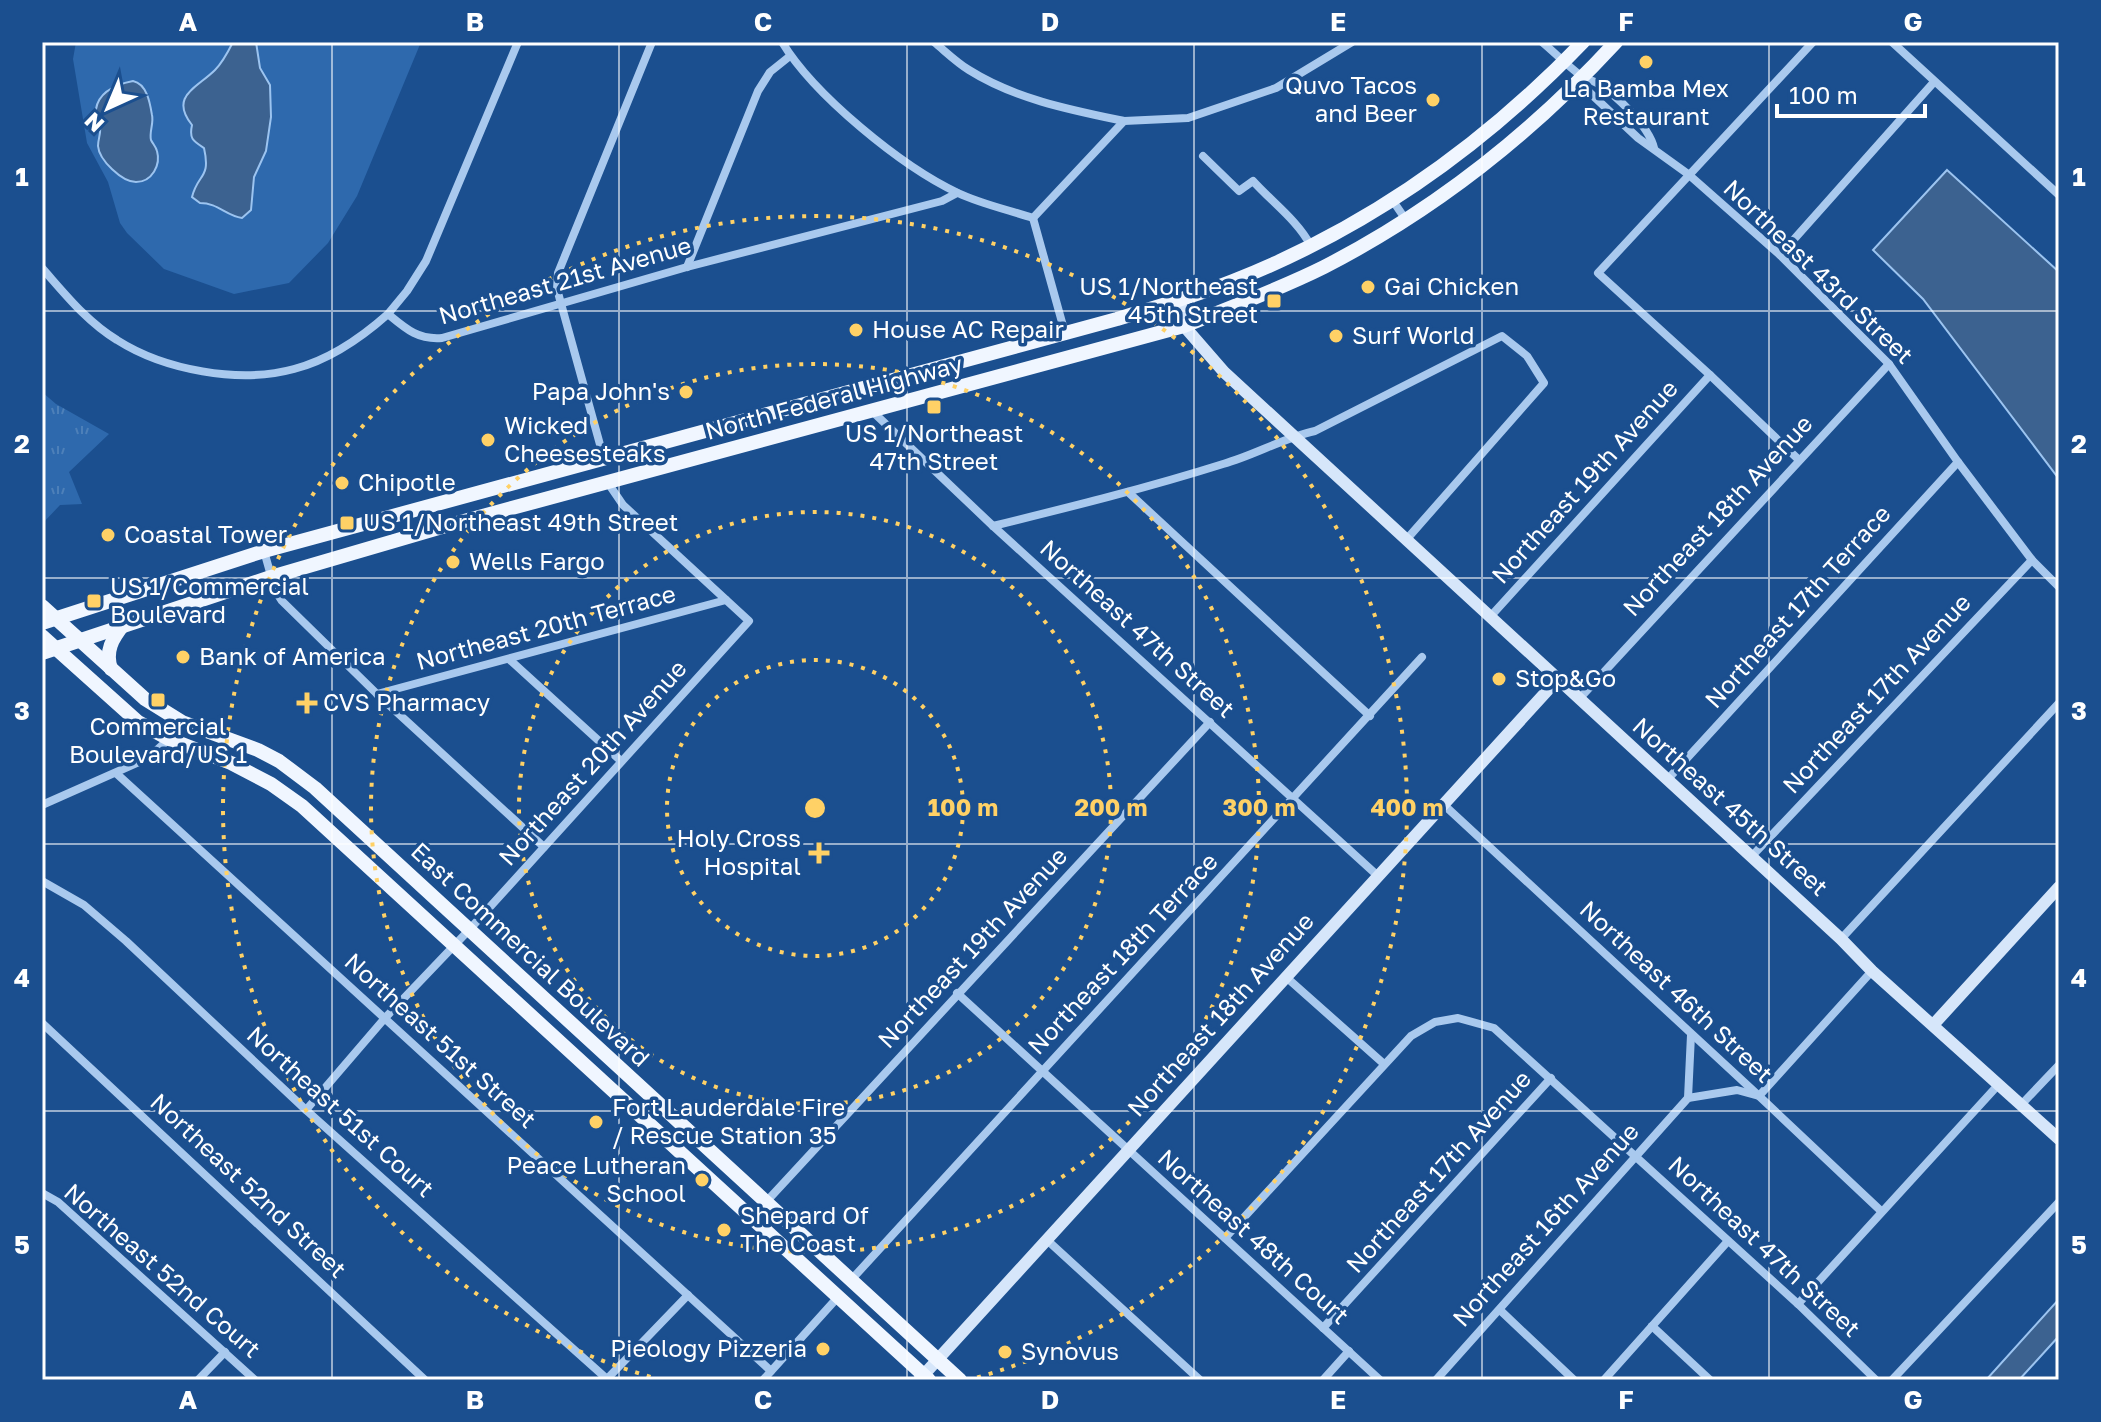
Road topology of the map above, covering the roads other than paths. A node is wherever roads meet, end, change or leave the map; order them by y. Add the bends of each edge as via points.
1 (518, 42) edge
2 (652, 42) edge
3 (782, 42) edge
4 (934, 42) edge
5 (1352, 42) edge
6 (1542, 42) edge
7 (1583, 42) edge
8 (1616, 42) edge
9 (1813, 42) edge
10 (1892, 42) edge
11 (790, 56) junction
12 (1564, 61) junction
13 (1583, 78) junction
14 (1934, 82) junction
15 (1124, 121) junction
16 (1654, 148) junction
17 (1203, 156) dead end
18 (1688, 174) junction
19 (957, 193) junction
20 (2059, 195) edge
21 (1393, 201) junction
22 (1033, 218) junction
23 (1406, 220) junction
24 (1311, 247) junction
25 (1780, 255) junction
26 (687, 267) junction
27 (42, 268) edge
28 (1180, 300) junction
29 (561, 305) junction
30 (388, 314) junction
31 (1184, 326) junction
32 (1065, 333) junction
33 (1043, 364) junction
34 (1889, 364) junction
35 (1710, 375) junction
36 (871, 410) junction
37 (1292, 435) junction
38 (646, 448) junction
39 (604, 459) junction
40 (1799, 460) junction
41 (1958, 462) junction
42 (608, 483) junction
43 (1128, 492) junction
44 (562, 495) junction
45 (461, 498) junction
46 (993, 526) junction
47 (442, 527) junction
48 (1406, 540) junction
49 (264, 551) junction
50 (2032, 560) junction
51 (271, 577) junction
52 (2059, 587) edge
53 (726, 600) junction
54 (42, 606) edge
55 (1490, 617) junction
56 (49, 621) edge
57 (124, 624) junction
58 (42, 636) edge
59 (78, 640) junction
60 (48, 650) edge
61 (1422, 657) dead end
62 (510, 660) junction
63 (111, 670) junction
64 (1557, 680) junction
65 (377, 694) junction
66 (1579, 699) junction
67 (2059, 703) edge
68 (1370, 716) junction
69 (1210, 722) junction
70 (169, 739) junction
71 (621, 761) junction
72 (117, 774) junction
73 (1668, 779) junction
74 (1294, 797) junction
75 (1443, 804) junction
76 (42, 805) edge
77 (544, 847) junction
78 (1752, 856) junction
79 (1378, 876) junction
80 (42, 881) edge
81 (2059, 887) edge
82 (469, 930) junction
83 (1841, 939) junction
84 (455, 945) junction
85 (1872, 971) junction
86 (1286, 977) junction
87 (957, 993) junction
88 (385, 1018) junction
89 (42, 1023) edge
90 (1934, 1024) junction
91 (1691, 1035) junction
92 (1384, 1064) junction
93 (2059, 1065) edge
94 (1042, 1071) junction
95 (1551, 1078) junction
96 (1999, 1084) junction
97 (1759, 1096) junction
98 (1688, 1098) junction
99 (2021, 1105) junction
100 (634, 1109) junction
101 (306, 1110) junction
102 (676, 1119) junction
103 (2059, 1139) edge
104 (1129, 1150) junction
105 (1637, 1157) junction
106 (42, 1193) edge
107 (766, 1202) junction
108 (2059, 1202) edge
109 (1881, 1211) junction
110 (1225, 1238) junction
111 (1047, 1240) junction
112 (1728, 1241) junction
113 (852, 1279) junction
114 (688, 1295) junction
115 (838, 1297) junction
116 (1798, 1304) junction
117 (1501, 1311) junction
118 (1652, 1326) junction
119 (1323, 1328) junction
120 (1349, 1351) junction
121 (225, 1352) junction
122 (937, 1358) junction
123 (771, 1371) junction
124 (924, 1378) edge
125 (198, 1380) edge
126 (255, 1380) edge
127 (425, 1380) edge
128 (606, 1380) edge
129 (763, 1380) edge
130 (960, 1380) edge
131 (1200, 1380) edge
132 (1323, 1380) edge
133 (1380, 1380) edge
134 (1436, 1380) edge
135 (1574, 1380) edge
136 (1604, 1380) edge
137 (1710, 1380) edge
138 (1876, 1380) edge
139 (1892, 1380) edge

1 - 30 street via 426,261
2 - 29 street via 558,273
3 - 11 street
4 - 15 street via 968,70 1003,87 1065,109
5 - 15 street via 1276,88 1188,118
6 - 12 street, Northeast 43rd Street
7 - 12 main road, North Federal Highway
8 - 13 main road, North Federal Highway
9 - 18 street
10 - 14 street
11 - 19 street via 840,110
11 - 26 street via 758,91
12 - 13 street, Northeast 43rd Street
12 - 21 main road, North Federal Highway via 1476,142
13 - 16 street, Northeast 43rd Street via 1588,91
13 - 16 street, Northeast 43rd Street via 1607,90 1645,128
13 - 23 main road, North Federal Highway via 1493,158
14 - 20 street
14 - 25 street
15 - 22 street
16 - 18 street, Northeast 43rd Street
17 - 24 street via 1239,191 1253,181 1299,225
18 - 25 street, Northeast 43rd Street
18 - 35 street via 1598,273
19 - 22 street
19 - 26 street, Northeast 21st Avenue
21 - 23 street
21 - 24 main road, North Federal Highway
22 - 32 street
23 - 31 main road, North Federal Highway via 1322,268
24 - 28 main road, North Federal Highway
25 - 34 street, Northeast 43rd Street
26 - 29 street, Northeast 21st Avenue
27 - 30 street via 81,312 116,340 165,364 200,371 265,374 295,369 362,337
28 - 31 street
28 - 32 main road, North Federal Highway
29 - 30 street, Northeast 21st Avenue via 427,339
29 - 39 street
31 - 33 main road, North Federal Highway
31 - 37 street, Northeast 45th Street
32 - 33 main road
32 - 38 main road, North Federal Highway
33 - 36 main road, North Federal Highway
34 - 40 street, Northeast 18th Avenue
34 - 41 street, Northeast 43rd Street
35 - 40 street
35 - 55 street, Northeast 19th Avenue
36 - 42 main road, North Federal Highway
36 - 46 street, Northeast 47th Street
37 - 43 street via 1242,459
37 - 48 street, Northeast 45th Street
37 - 48 street via 1315,431 1502,336 1527,356 1544,383
38 - 39 main road, North Federal Highway
38 - 42 main road via 614,472
39 - 44 main road
39 - 45 main road, North Federal Highway
40 - 66 street, Northeast 18th Avenue
41 - 50 street, Northeast 43rd Street
41 - 73 street, Northeast 17th Terrace
42 - 44 main road, North Federal Highway
42 - 53 street via 623,505
43 - 46 street
43 - 68 street
44 - 47 main road, North Federal Highway
45 - 47 main road via 456,513
45 - 49 main road, North Federal Highway
46 - 69 street, Northeast 47th Street
47 - 51 main road, North Federal Highway
48 - 55 street, Northeast 45th Street
49 - 51 street
49 - 56 main road, North Federal Highway
50 - 52 street, Northeast 43rd Street
50 - 78 street, Northeast 17th Avenue
51 - 57 main road, North Federal Highway
51 - 65 street via 282,601
53 - 62 street, Northeast 20th Terrace
53 - 71 street, Northeast 20th Avenue via 749,621
54 - 56 main road, East Commercial Boulevard
55 - 64 street, Northeast 45th Street
56 - 59 main road, East Commercial Boulevard
57 - 59 main road, North Federal Highway
57 - 63 main road via 109,647
58 - 60 main road, East Commercial Boulevard
59 - 60 main road, North Federal Highway
59 - 63 main road, East Commercial Boulevard
60 - 70 main road, East Commercial Boulevard via 124,712
61 - 68 street, Northeast 18th Terrace
62 - 65 street, Northeast 20th Terrace
62 - 71 street
63 - 82 main road, East Commercial Boulevard via 182,722 258,750 298,774
64 - 66 street, Northeast 45th Street
64 - 75 street, Northeast 18th Avenue
65 - 77 street
66 - 73 street, Northeast 45th Street
67 - 83 street
68 - 74 street, Northeast 18th Terrace
69 - 74 street, Northeast 47th Street
69 - 87 street, Northeast 19th Avenue
70 - 72 street via 148,758
70 - 84 main road, East Commercial Boulevard via 231,763 302,806
71 - 77 street, Northeast 20th Avenue
72 - 76 street
72 - 88 street, Northeast 51st Street
73 - 78 street, Northeast 45th Street
74 - 79 street, Northeast 47th Street
74 - 94 street, Northeast 18th Terrace
75 - 79 street, Northeast 18th Avenue
75 - 91 street, Northeast 46th Street
77 - 82 street, Northeast 20th Avenue
78 - 83 street, Northeast 45th Street
79 - 86 street, Northeast 18th Avenue
80 - 101 street, Northeast 51st Court via 84,905 126,941
81 - 90 street
82 - 84 street, Northeast 20th Avenue
82 - 102 main road, East Commercial Boulevard
83 - 85 street, Northeast 45th Street
84 - 88 street, Northeast 20th Avenue
84 - 100 main road, East Commercial Boulevard
85 - 90 street, Northeast 45th Street
85 - 97 street
86 - 92 street
86 - 104 street, Northeast 18th Avenue
87 - 94 street, Northeast 48th Court
87 - 107 street, Northeast 19th Avenue
88 - 101 street, Northeast 20th Avenue
88 - 114 street, Northeast 51st Street
89 - 127 street, Northeast 52nd Street
90 - 96 street, Northeast 45th Street
91 - 97 street, Northeast 46th Street
91 - 98 street
92 - 95 street, Northeast 47th Street via 1411,1036 1435,1022 1458,1018 1494,1028
92 - 110 street
93 - 99 street
94 - 104 street, Northeast 48th Court
94 - 113 street, Northeast 18th Terrace
95 - 105 street, Northeast 47th Street
95 - 119 street, Northeast 17th Avenue
96 - 99 street, Northeast 45th Street
96 - 109 street
97 - 98 street via 1737,1090
97 - 109 street, Northeast 46th Street
98 - 105 street, Northeast 16th Avenue
99 - 103 street, Northeast 45th Street
100 - 102 main road via 659,1120
100 - 115 main road, East Commercial Boulevard
101 - 128 street, Northeast 51st Court
102 - 107 main road, East Commercial Boulevard
104 - 110 street, Northeast 48th Court
104 - 111 street, Northeast 18th Avenue
105 - 112 street, Northeast 47th Street
105 - 117 street, Northeast 16th Avenue
106 - 121 street, Northeast 52nd Court
107 - 113 main road, East Commercial Boulevard
108 - 139 street
109 - 116 street
110 - 119 street, Northeast 48th Court
111 - 122 street, Northeast 18th Avenue
111 - 131 street
112 - 116 street, Northeast 47th Street
112 - 118 street
113 - 122 main road, East Commercial Boulevard
114 - 123 street, Northeast 51st Street
114 - 128 street
115 - 123 street
115 - 124 main road, East Commercial Boulevard
116 - 138 street, Northeast 47th Street
117 - 134 street, Northeast 16th Avenue
117 - 135 street
118 - 136 street
118 - 137 street
119 - 120 street, Northeast 48th Court
120 - 132 street
120 - 133 street, Northeast 48th Court
121 - 125 street
121 - 126 street, Northeast 52nd Court
122 - 124 street, Northeast 18th Avenue
122 - 130 main road, East Commercial Boulevard
123 - 129 street

